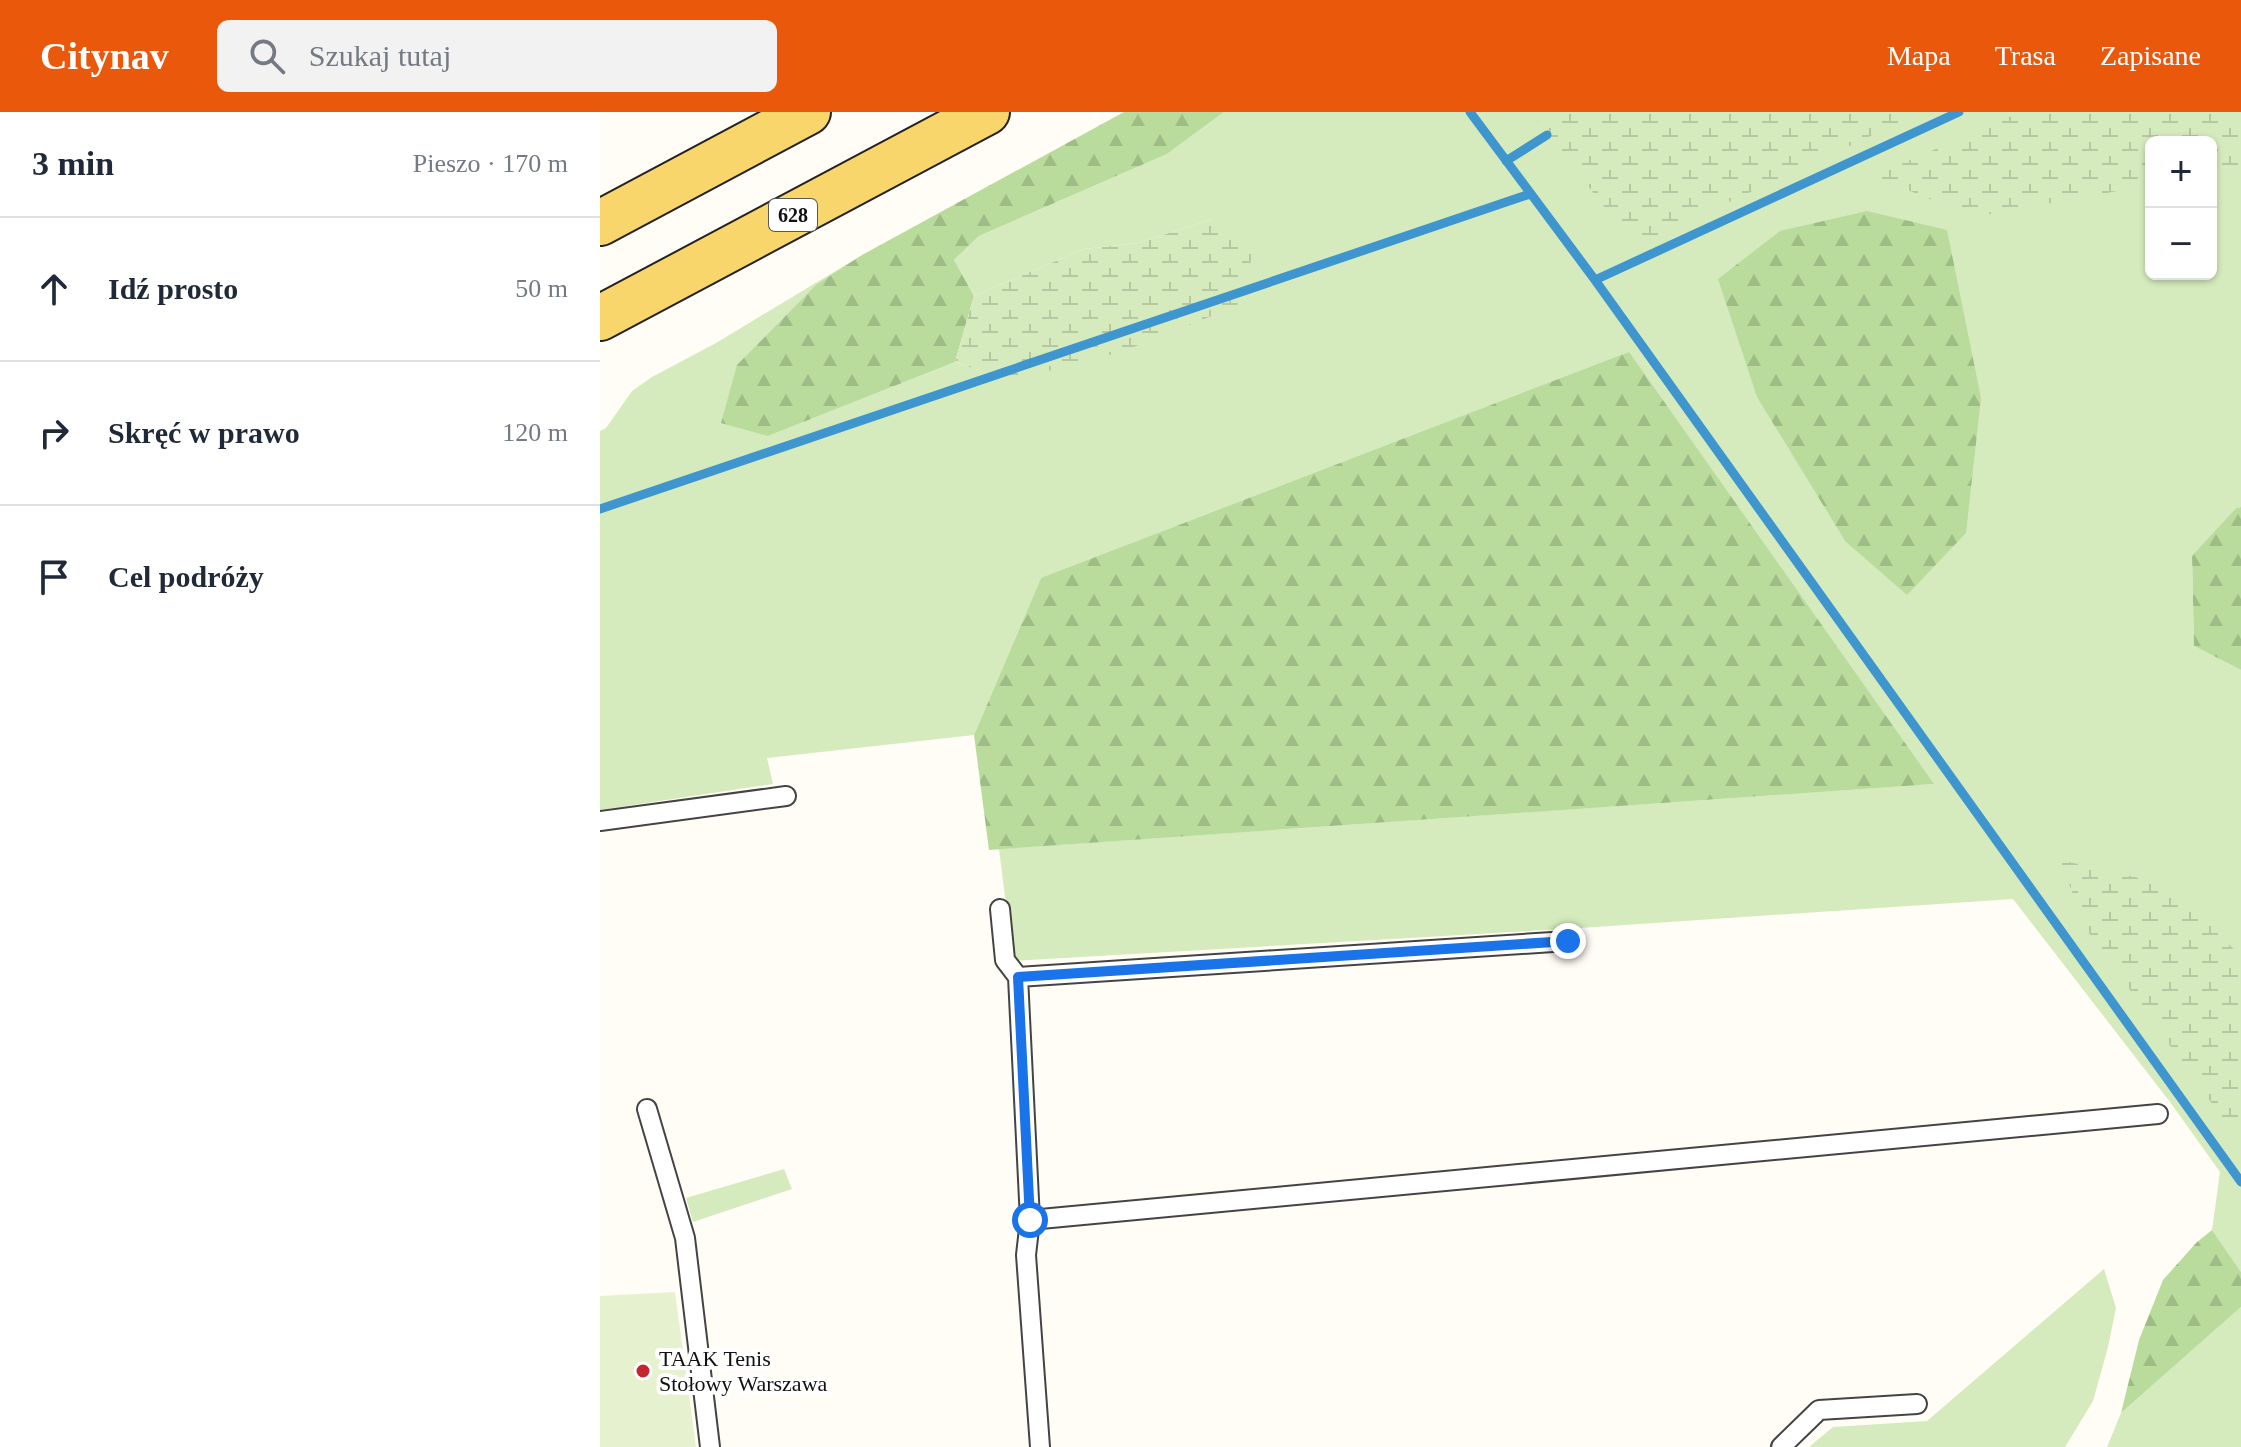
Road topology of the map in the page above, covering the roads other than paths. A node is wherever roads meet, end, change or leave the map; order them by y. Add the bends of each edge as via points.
1 (808, 112) edge
2 (987, 112) edge
3 (600, 223) edge
4 (600, 318) edge
5 (786, 796) dead end
6 (600, 821) edge
7 (1000, 909) dead end
8 (1568, 941) dead end
9 (1018, 977) junction
10 (647, 1109) dead end
11 (2158, 1114) dead end
12 (1030, 1220) junction
13 (1917, 1404) dead end
14 (710, 1447) edge
15 (1040, 1447) edge
16 (1781, 1447) edge

1 - 3 main road
2 - 4 main road, 628
5 - 6 lane
7 - 9 lane via 1005,960
8 - 9 lane
9 - 12 lane
10 - 14 lane via 685,1238
11 - 12 lane
12 - 15 lane via 1026,1255
13 - 16 lane via 1819,1410

